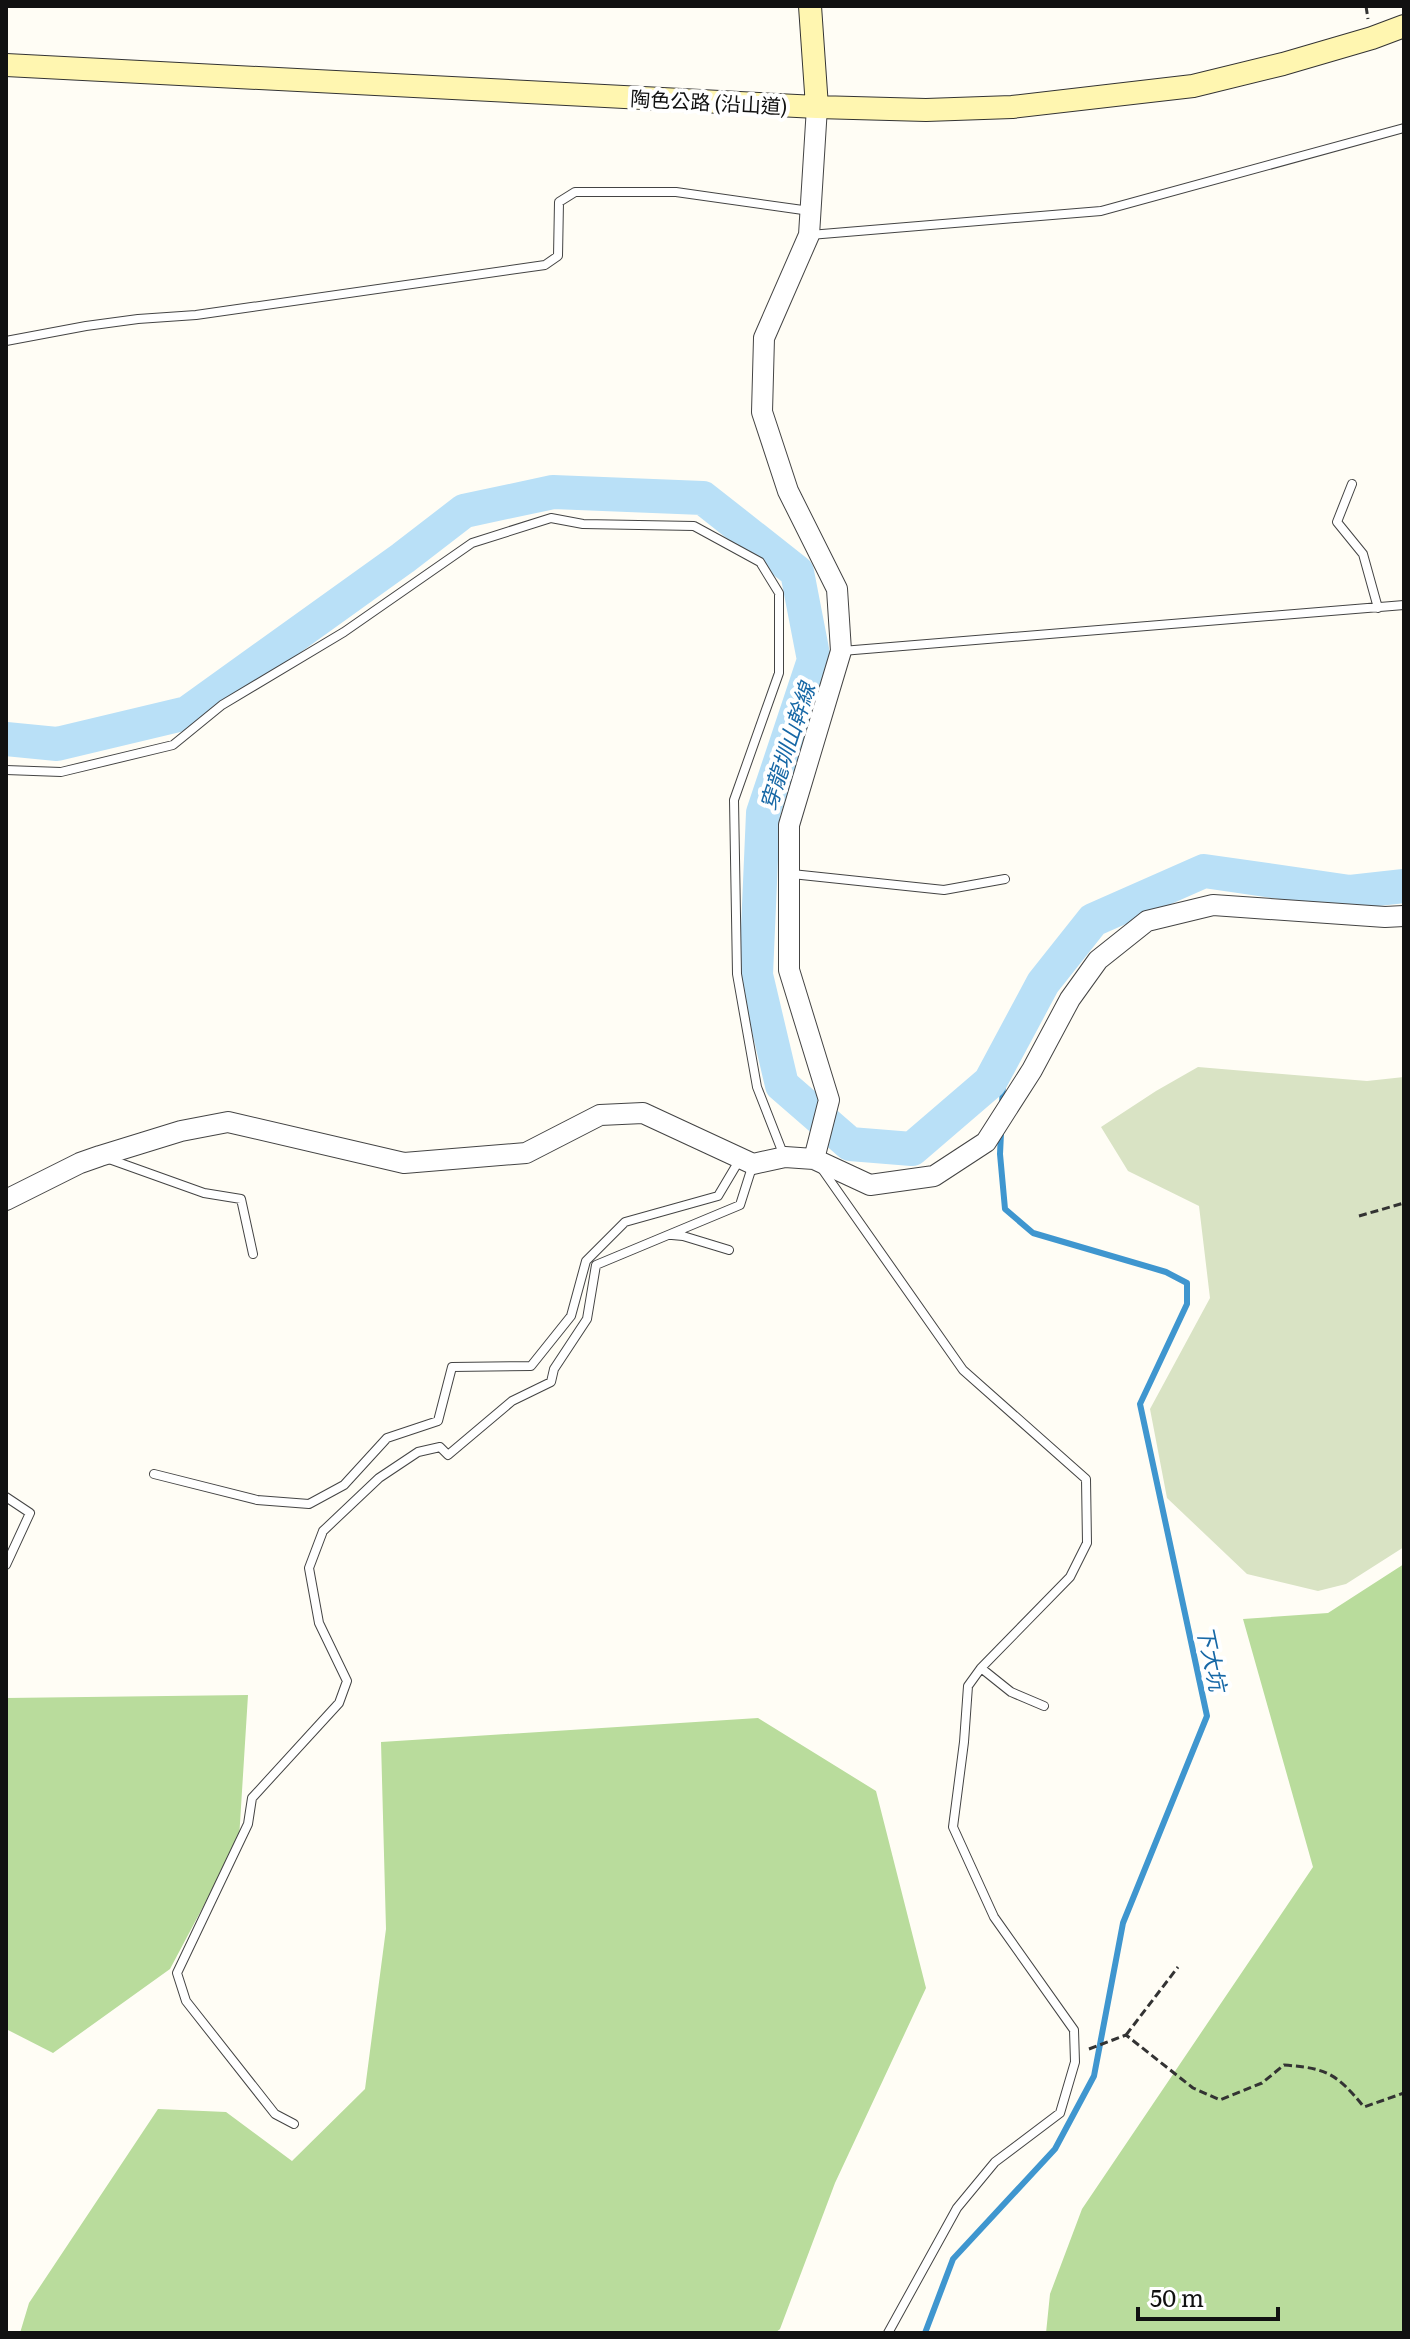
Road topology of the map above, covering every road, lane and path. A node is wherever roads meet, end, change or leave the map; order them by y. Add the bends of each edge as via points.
1 (810, 6) edge
2 (1404, 26) edge
3 (6, 65) edge
4 (817, 107) junction
5 (1404, 128) edge
6 (810, 211) junction
7 (809, 235) junction
8 (6, 341) edge
9 (1352, 484) dead end
10 (1404, 605) edge
11 (1378, 608) junction
12 (841, 651) junction
13 (6, 770) edge
14 (789, 873) junction
15 (1005, 879) dead end
16 (1404, 916) edge
17 (100, 1156) junction
18 (785, 1157) junction
19 (814, 1159) junction
20 (746, 1161) junction
21 (6, 1200) edge
22 (1404, 1203) edge
23 (1359, 1216) dead end
24 (669, 1235) junction
25 (729, 1250) dead end
26 (253, 1254) dead end
27 (154, 1474) dead end
28 (6, 1497) edge
29 (6, 1565) edge
30 (981, 1668) junction
31 (1044, 1706) dead end
32 (1178, 1967) dead end
33 (1126, 2035) junction
34 (1075, 2055) junction
35 (1404, 2093) edge
36 (294, 2124) dead end
37 (888, 2333) edge

1 - 4 main road
2 - 4 main road, 陶色公路 (沿山道) via 1193,86 1012,107
3 - 4 main road, 陶色公路 (沿山道)
4 - 6 street
5 - 7 lane via 1101,211
6 - 7 street
6 - 8 lane via 676,192 575,192 559,202 558,256 545,265
7 - 12 street via 764,338 762,412 788,491 837,589
9 - 11 lane via 1337,522 1363,554
10 - 11 lane
11 - 12 lane
12 - 14 street via 789,825
13 - 18 lane via 61,772 173,745 222,705 344,632 472,543 551,518 583,524 694,526 760,562 779,593 779,673 734,800 737,974 757,1087
14 - 15 lane via 944,890
14 - 19 street via 789,970 829,1100
16 - 19 street via 1213,905 1147,921 1098,960 986,1142 934,1176 870,1185
17 - 20 street via 228,1122 404,1163 526,1153 600,1115 643,1113
17 - 21 street
17 - 26 lane via 204,1193 241,1199
18 - 19 street
18 - 20 street
19 - 30 lane via 963,1370 1086,1479 1087,1543 1070,1577
20 - 24 lane via 740,1205
20 - 27 lane via 718,1196 625,1222 586,1261 571,1316 531,1366 452,1367 438,1421 387,1438 344,1485 309,1504 257,1500
22 - 23 path
24 - 25 lane
24 - 36 lane via 596,1265 587,1319 551,1382 512,1401 448,1455 440,1447 418,1452 379,1478 323,1531 309,1568 319,1623 347,1681 339,1703 252,1798 248,1824 177,1973 186,2001 275,2114
28 - 29 lane via 30,1513
30 - 31 lane via 1011,1692
30 - 34 lane via 968,1686 953,1827 994,1917 1074,2030
32 - 33 path
33 - 34 path
33 - 35 path via 1193,2088 1220,2100 1262,2083 1284,2065 1314,2067 1344,2082 1364,2107
34 - 37 lane via 1060,2113 995,2162 957,2208

